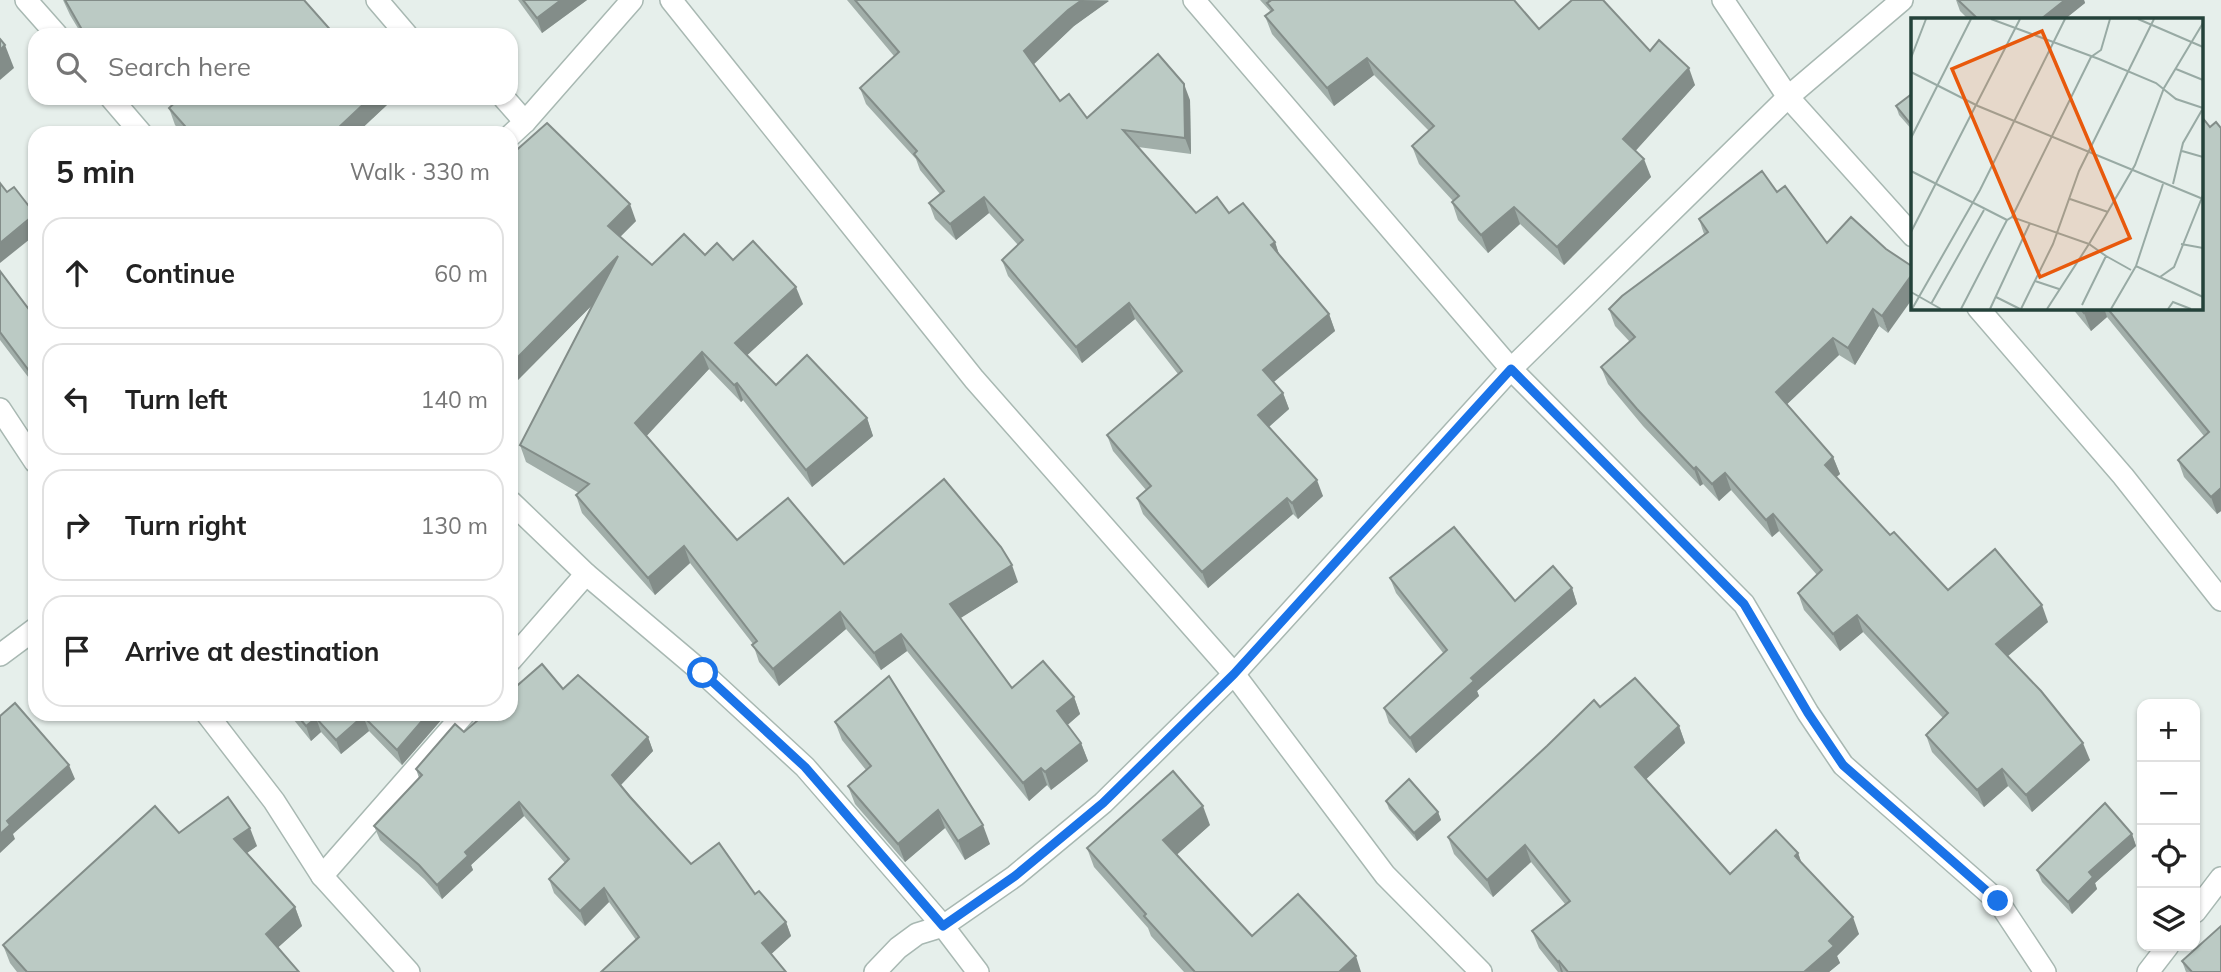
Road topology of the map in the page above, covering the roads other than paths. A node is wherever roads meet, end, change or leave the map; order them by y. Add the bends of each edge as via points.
1 (26, 0) edge
2 (377, 0) edge
3 (632, 0) edge
4 (670, 0) edge
5 (1194, 0) edge
6 (1723, 0) edge
7 (1902, 0) edge
8 (51, 28) edge
9 (401, 28) edge
10 (1788, 97) junction
11 (117, 105) edge
12 (507, 105) edge
13 (135, 126) edge
14 (517, 126) edge
15 (518, 129) edge
16 (1911, 234) edge
17 (1980, 310) edge
18 (1511, 369) junction
19 (0, 409) edge
20 (28, 451) edge
21 (518, 509) edge
22 (586, 573) junction
23 (2221, 600) edge
24 (28, 634) edge
25 (518, 652) edge
26 (0, 655) edge
27 (1234, 674) junction
28 (213, 721) edge
29 (458, 721) edge
30 (322, 876) junction
31 (2221, 878) edge
32 (2200, 905) edge
33 (943, 926) junction
34 (2164, 951) edge
35 (409, 972) edge
36 (875, 972) edge
37 (978, 972) edge
38 (1481, 972) edge
39 (2045, 972) edge
40 (2148, 972) edge

1 - 8 street
2 - 9 street
3 - 15 street
4 - 27 street via 974,379
5 - 18 street
6 - 10 street
7 - 10 street
10 - 16 street
10 - 18 street
11 - 13 street
12 - 14 street
17 - 23 street via 2123,475
18 - 27 street
18 - 39 street via 1744,604 1843,765 1998,901
19 - 20 street
21 - 22 street
22 - 25 street
22 - 33 street via 805,767
24 - 26 street
27 - 33 street via 1103,803 1015,876
27 - 38 street via 1385,876
28 - 30 street via 274,801
29 - 30 street
30 - 35 street
31 - 32 street
33 - 36 street via 917,934
33 - 37 street
34 - 40 street

